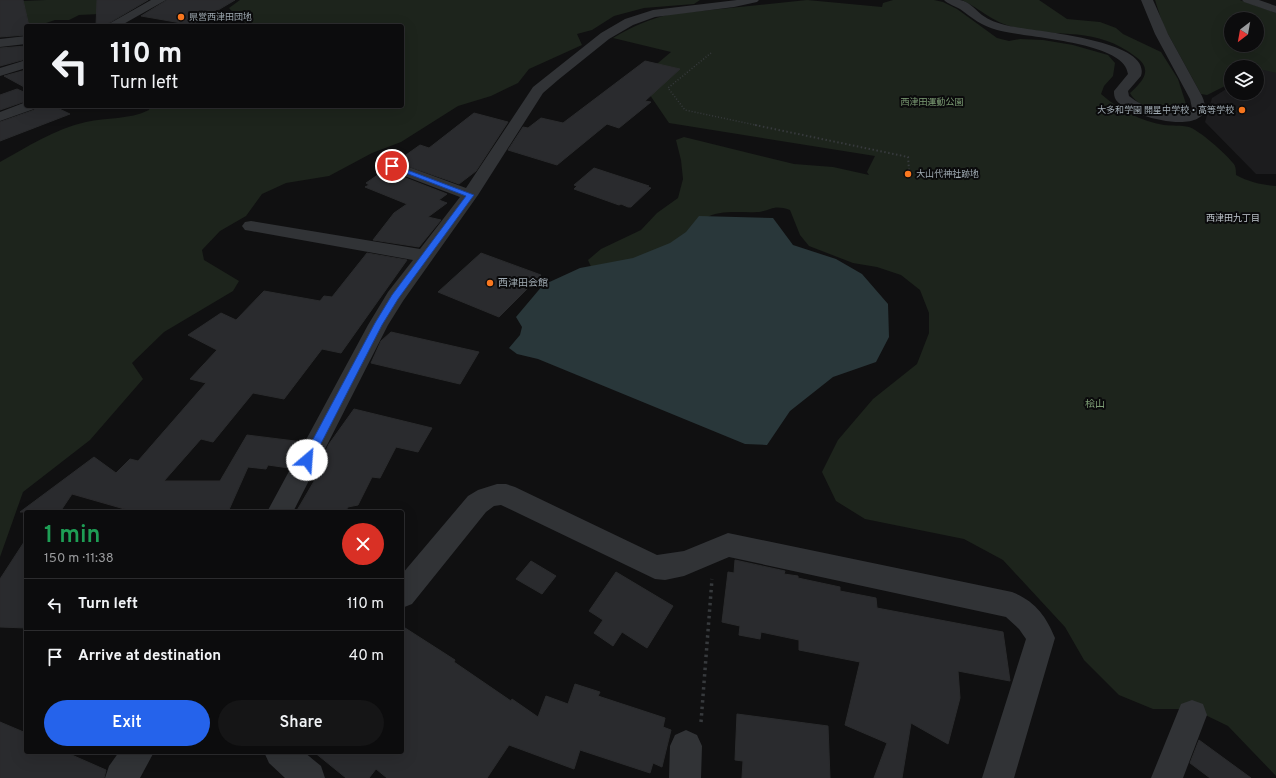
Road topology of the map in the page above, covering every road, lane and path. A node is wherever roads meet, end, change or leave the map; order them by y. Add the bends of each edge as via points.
1 (158, 0) edge
2 (753, 0) edge
3 (950, 0) edge
4 (1147, 0) edge
5 (1248, 0) edge
6 (1276, 10) edge
7 (115, 24) edge
8 (24, 40) edge
9 (0, 43) edge
10 (711, 53) dead end
11 (24, 65) edge
12 (0, 72) edge
13 (24, 108) edge
14 (0, 117) edge
15 (392, 166) dead end
16 (909, 170) dead end
17 (470, 195) junction
18 (251, 226) dead end
19 (425, 256) junction
20 (281, 510) edge
21 (715, 550) junction
22 (404, 593) edge
23 (1192, 715) dead end
24 (694, 737) joint
25 (137, 754) edge
26 (282, 754) edge
27 (1001, 777) edge
28 (121, 778) edge
29 (309, 778) edge
30 (685, 778) edge
31 (1167, 778) edge

1 - 7 street
2 - 17 street via 653,14 630,22 604,36 538,90
3 - 4 street via 1000,28 1072,38 1107,48 1129,59 1135,69 1134,77 1122,91 1122,98 1126,102 1162,116 1193,116 1199,108 1195,95 1166,45
5 - 6 street
8 - 9 street
10 - 16 path via 668,88 685,110 908,157
11 - 12 street
13 - 14 street
15 - 17 street
17 - 19 street
18 - 19 street
19 - 20 street via 378,325
21 - 22 street via 694,561 655,567 506,495 491,495 477,504
21 - 24 path
21 - 27 street via 728,545 1012,605 1025,614 1036,625 1040,638
23 - 31 street
24 - 30 street
25 - 28 street
26 - 29 street

